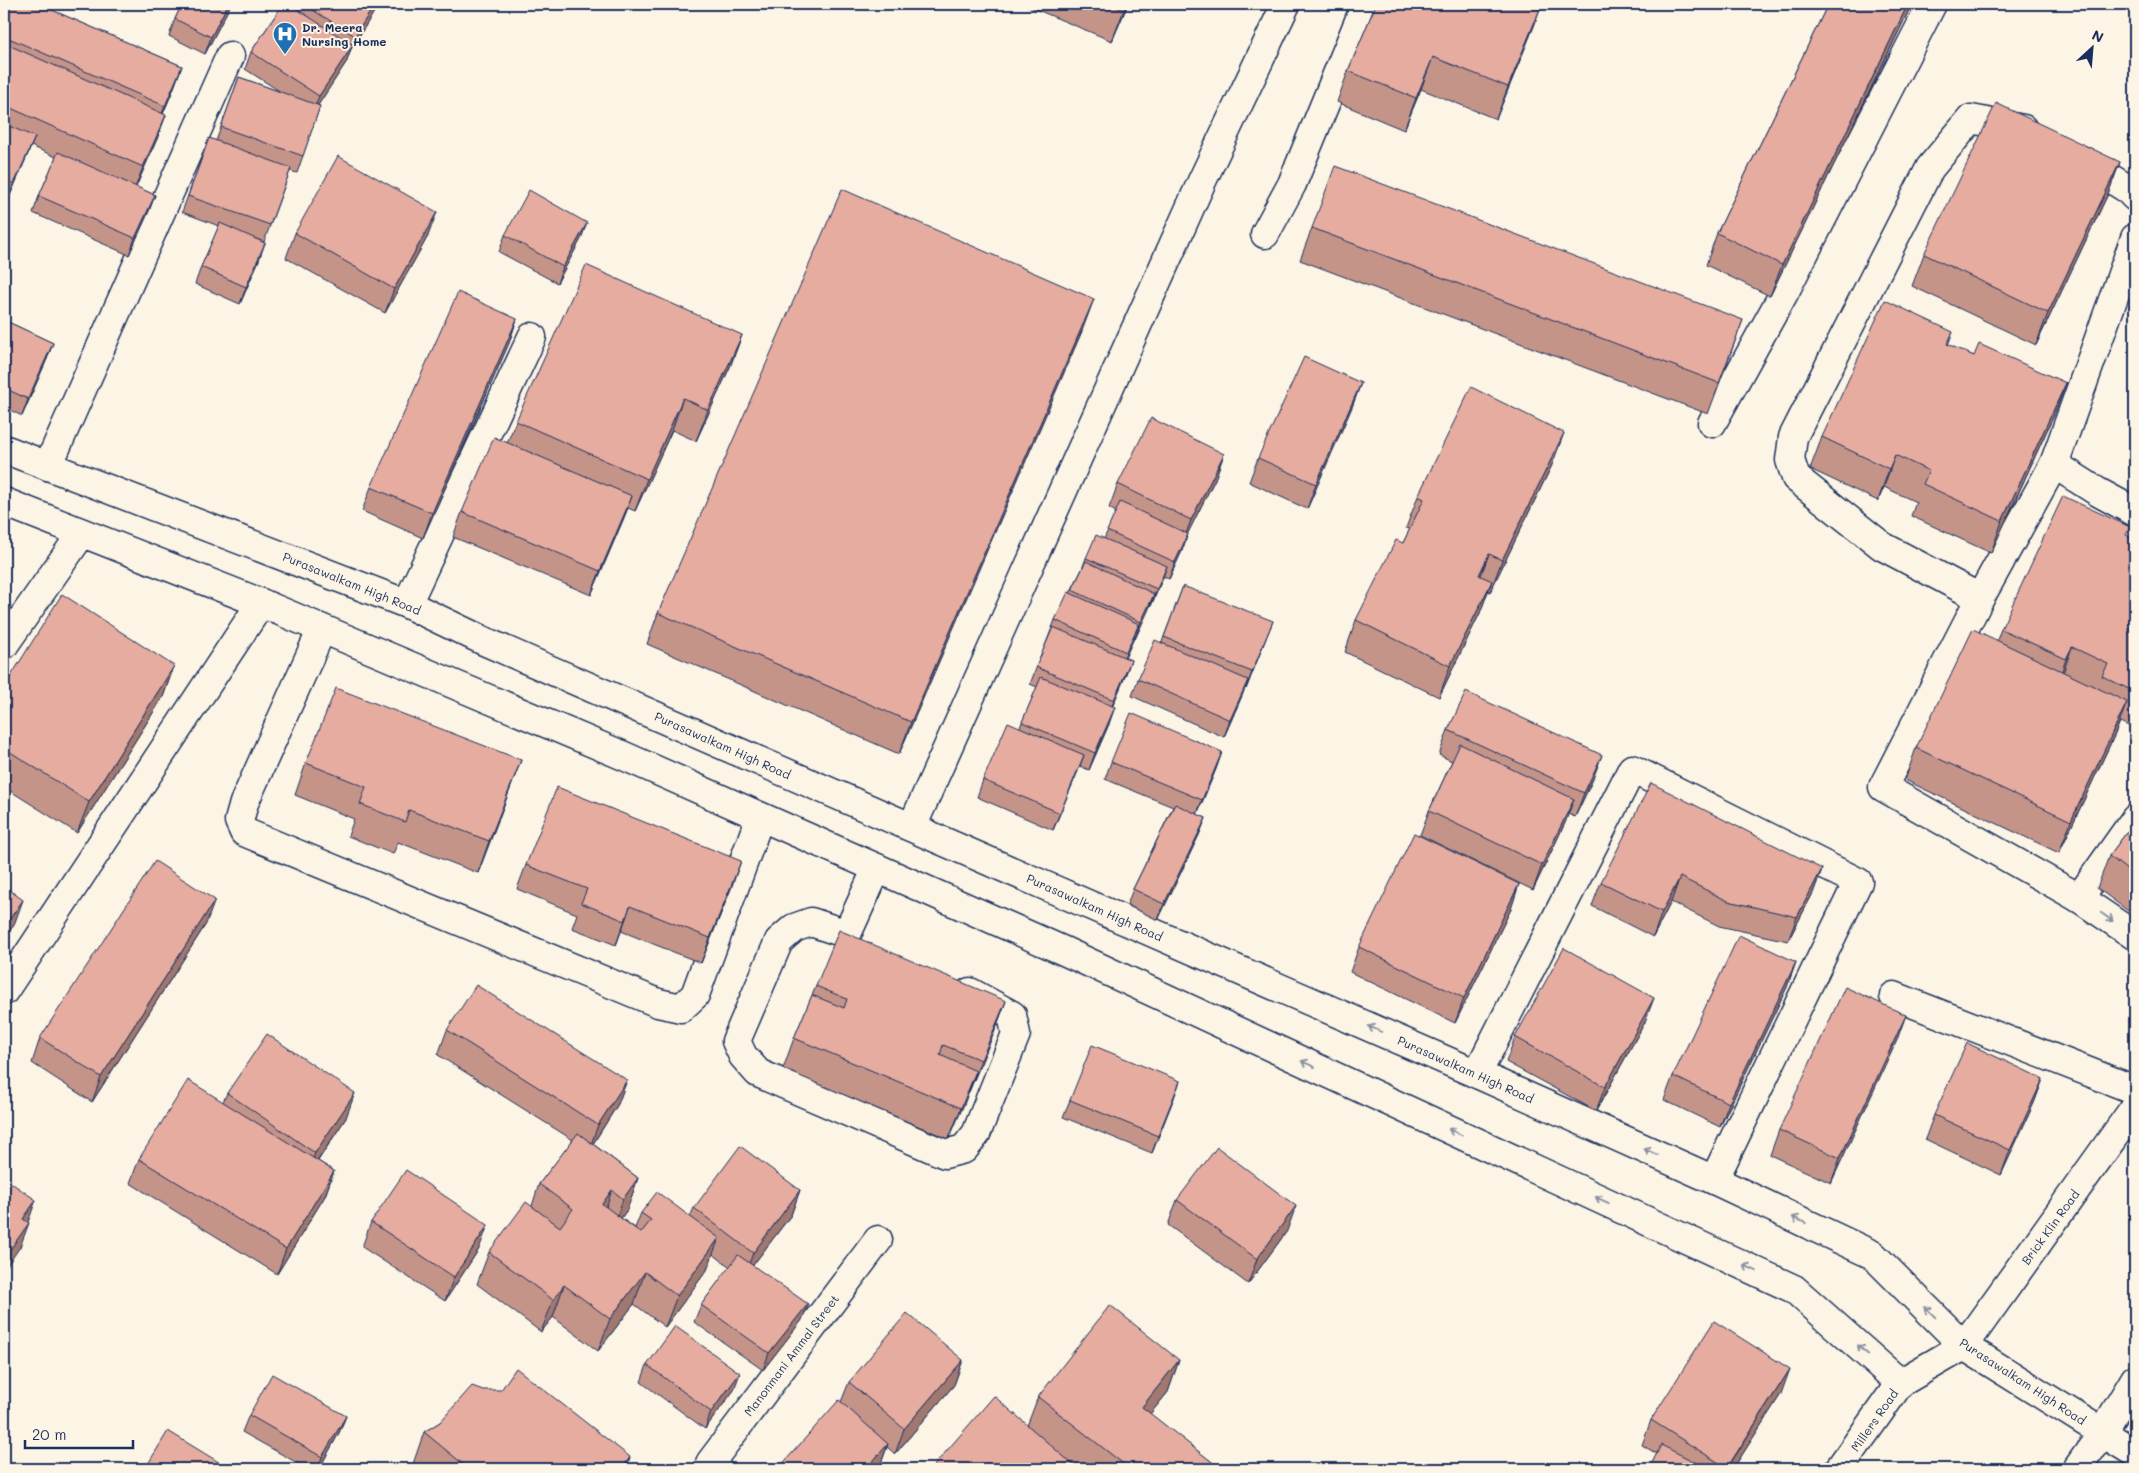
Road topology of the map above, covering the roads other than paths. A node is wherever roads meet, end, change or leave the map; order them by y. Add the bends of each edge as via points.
1 (1286, 4) edge
2 (1366, 4) edge
3 (1932, 4) edge
4 (230, 56) dead end
5 (2135, 197) edge
6 (1265, 234) dead end
7 (2135, 238) edge
8 (532, 337) dead end
9 (2047, 397) edge
10 (2074, 409) junction
11 (1712, 423) dead end
12 (4, 449) edge
13 (2054, 464) junction
14 (48, 466) junction
15 (4, 502) edge
16 (2135, 512) edge
17 (82, 533) junction
18 (1980, 598) junction
19 (261, 603) junction
20 (407, 604) junction
21 (322, 629) junction
22 (4, 645) edge
23 (760, 816) junction
24 (2135, 819) edge
25 (912, 827) junction
26 (877, 868) junction
27 (2079, 898) junction
28 (847, 934) junction
29 (2135, 936) edge
30 (874, 946) edge
31 (945, 980) edge
32 (4, 991) edge
33 (1894, 996) dead end
34 (1477, 1074) junction
35 (2135, 1090) edge
36 (2135, 1107) edge
37 (1714, 1180) junction
38 (878, 1240) dead end
39 (1964, 1346) junction
40 (2135, 1378) edge
41 (1900, 1383) junction
42 (2103, 1432) junction
43 (2135, 1453) edge
44 (717, 1469) edge
45 (1839, 1469) edge
46 (2078, 1469) edge

1 - 25 street via 1182,226
2 - 6 street via 1292,184
3 - 11 street via 1784,293
4 - 14 street
5 - 18 street via 2126,188 2036,132 1971,118 1930,168 1866,316 1793,437 1790,460 1796,478 1882,546
7 - 10 street
8 - 20 street
9 - 10 street
10 - 13 street
12 - 14 street, Purasawalkam High Road
13 - 16 street
13 - 18 street
14 - 20 street, Purasawalkam High Road
15 - 17 street
17 - 19 street
17 - 22 street
18 - 27 street via 1882,787
19 - 21 street
19 - 32 street
20 - 25 street, Purasawalkam High Road via 493,645
21 - 23 street
21 - 23 street via 244,804 239,821 244,832 658,1003 681,1008 695,995
23 - 26 street
24 - 27 street
34 -> 25 street, Purasawalkam High Road
26 - 28 street
41 -> 26 street via 1794,1289 1064,951
27 -> 29 street
28 - 30 street
28 - 31 street via 811,922 794,928 780,941 736,1041 743,1056 758,1073 945,1154 964,1149 976,1134 1016,1034 1012,1015
33 - 35 street
37 -> 34 street, Purasawalkam High Road
34 - 37 street via 1632,769 1858,882
36 - 39 street, Brick Klin Road
39 -> 37 street, Purasawalkam High Road via 1874,1255
38 - 44 street, Manonmani Ammal Street via 710,1463
39 - 41 street, Millers Road
39 - 42 street, Purasawalkam High Road
40 - 42 street
41 - 45 street, Millers Road
42 - 43 street, Purasawalkam High Road
42 - 46 street

